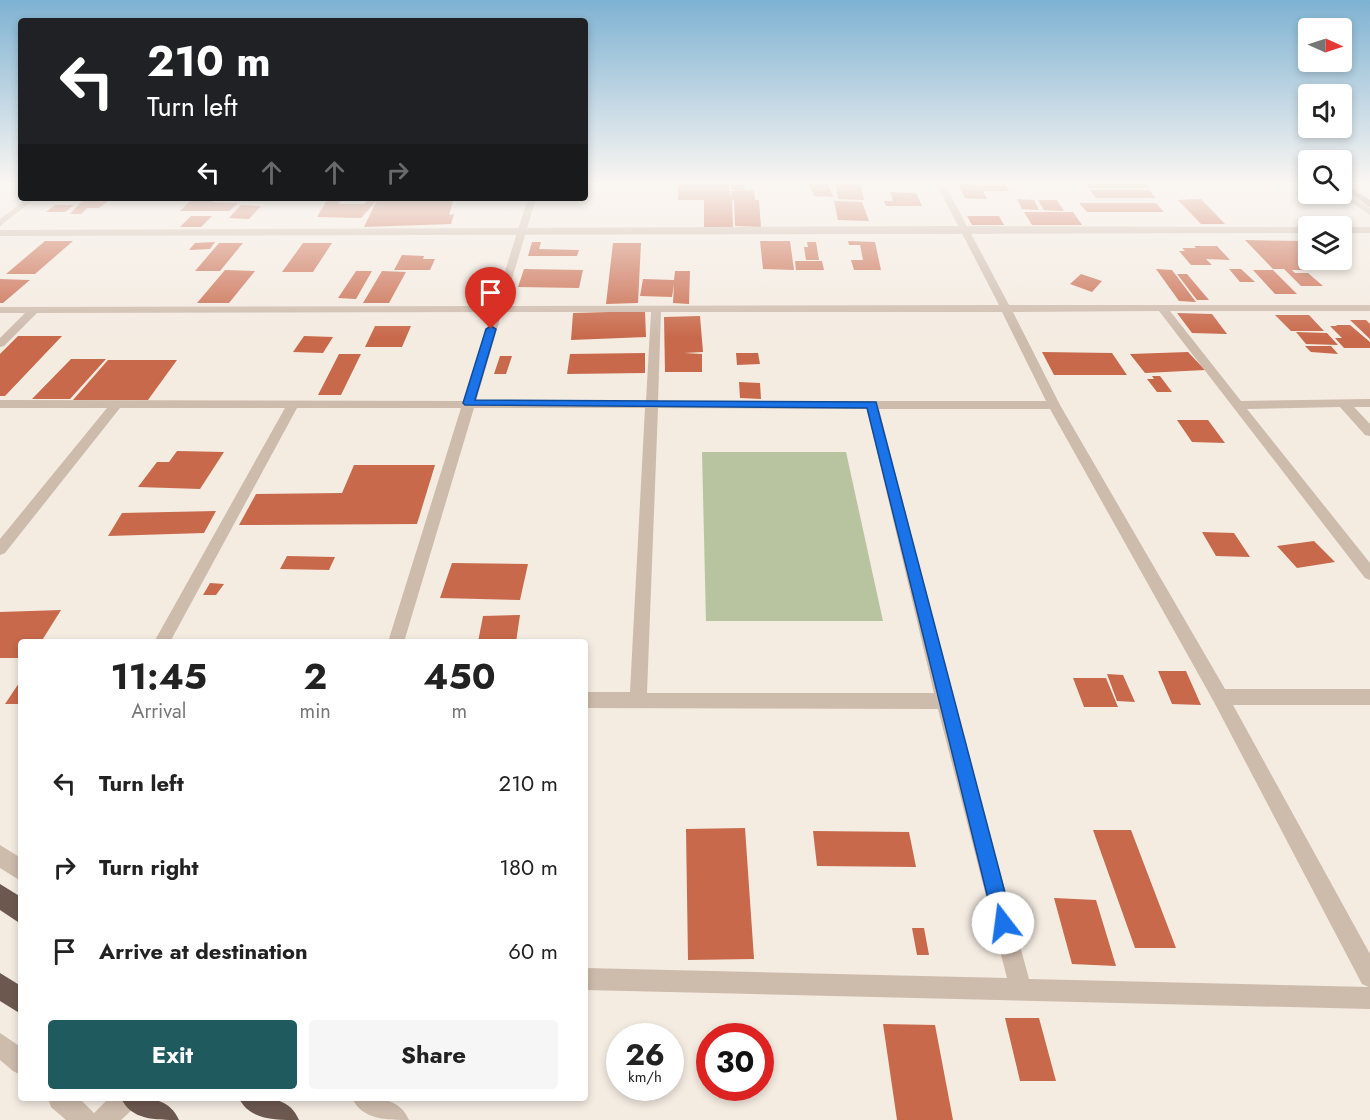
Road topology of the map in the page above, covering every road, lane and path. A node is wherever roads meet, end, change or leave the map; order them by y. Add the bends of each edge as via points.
1 (127, 233) edge
2 (520, 233) edge
3 (969, 233) edge
4 (0, 234) edge
5 (1162, 308) junction
6 (1370, 308) edge
7 (656, 309) junction
8 (1007, 309) junction
9 (0, 310) edge
10 (34, 310) junction
11 (497, 311) junction
12 (0, 344) edge
13 (469, 403) junction
14 (1370, 403) edge
15 (0, 404) edge
16 (117, 404) junction
17 (292, 404) junction
18 (651, 404) junction
19 (1344, 404) junction
20 (872, 405) junction
21 (1054, 405) junction
22 (1238, 405) junction
23 (1370, 432) edge
24 (0, 549) edge
25 (1370, 574) edge
26 (164, 639) edge
27 (397, 639) edge
28 (1221, 697) junction
29 (1370, 697) edge
30 (588, 700) edge
31 (638, 700) junction
32 (945, 701) junction
33 (0, 855) edge
34 (18, 869) edge
35 (0, 895) edge
36 (18, 910) edge
37 (1370, 976) edge
38 (588, 980) edge
39 (0, 985) edge
40 (1021, 990) junction
41 (1370, 998) edge
42 (18, 1000) edge
43 (0, 1045) edge
44 (18, 1060) edge
45 (63, 1101) edge
46 (123, 1101) edge
47 (138, 1101) edge
48 (256, 1101) edge
49 (368, 1101) edge
50 (85, 1120) edge
51 (104, 1120) edge
52 (165, 1120) edge
53 (285, 1120) edge
54 (397, 1120) edge

1 - 4 street
2 - 11 street
3 - 8 street
5 - 6 street
5 - 8 street
5 - 22 street
7 - 8 street
7 - 11 street
7 - 18 street
8 - 21 street
9 - 10 street
10 - 11 street
10 - 12 street
11 - 13 street
13 - 17 street
13 - 18 street
13 - 27 street
14 - 19 street
15 - 16 street
16 - 17 street
16 - 24 street
17 - 26 street
18 - 20 street
18 - 31 street
19 - 22 street
19 - 23 street
20 - 21 street
20 - 32 street
21 - 28 street
22 - 25 street
28 - 29 street
28 - 37 street
30 - 31 street
31 - 32 street
32 - 40 street
33 - 34 street
35 - 36 highway
38 - 40 street
39 - 42 highway
40 - 41 street
43 - 44 street
45 - 50 street
46 - 51 street
47 - 52 highway
48 - 53 highway
49 - 54 street

